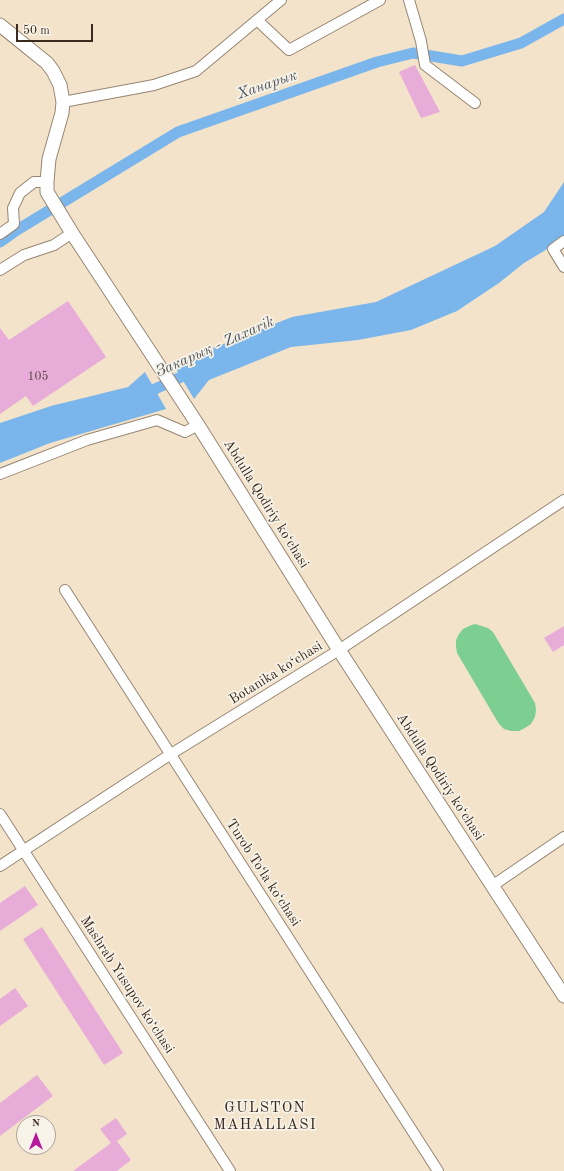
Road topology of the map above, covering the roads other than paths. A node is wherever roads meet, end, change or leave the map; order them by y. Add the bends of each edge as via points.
1 (281, 0) edge
2 (380, 0) edge
3 (408, 0) edge
4 (257, 20) junction
5 (0, 25) edge
6 (63, 102) junction
7 (475, 103) dead end
8 (47, 187) junction
9 (72, 233) junction
10 (0, 234) edge
11 (564, 241) edge
12 (564, 267) edge
13 (0, 270) edge
14 (198, 425) junction
15 (0, 474) edge
16 (564, 500) edge
17 (65, 590) dead end
18 (339, 650) junction
19 (171, 754) junction
20 (0, 814) edge
21 (564, 837) edge
22 (23, 850) junction
23 (0, 866) edge
24 (492, 886) junction
25 (564, 996) edge
26 (230, 1171) edge
27 (438, 1171) edge

1 - 4 street
2 - 4 street via 289,50
3 - 7 street via 421,41 424,65
4 - 6 street via 196,70 154,85
5 - 6 main road via 50,67 58,80
6 - 8 main road via 60,125 49,159
8 - 9 main road, Abdulla Qodiriy ko‘chasi
8 - 10 street via 34,182 20,193 13,208 14,224
9 - 13 street via 54,245 24,255
9 - 14 main road, Abdulla Qodiriy ko‘chasi
11 - 12 street via 553,249
14 - 15 street via 185,432 157,420 87,440
14 - 18 main road, Abdulla Qodiriy ko‘chasi
16 - 18 street, Botanika ko‘chasi
17 - 19 street, Turob To‘la ko‘chasi
18 - 19 street, Botanika ko‘chasi
18 - 24 main road, Abdulla Qodiriy ko‘chasi
19 - 22 street, Botanika ko‘chasi
19 - 27 street, Turob To‘la ko‘chasi
20 - 22 street, Mashrab Yusupov ko‘chasi
21 - 24 street
22 - 23 street, Botanika ko‘chasi
22 - 26 street, Mashrab Yusupov ko‘chasi
24 - 25 main road, Abdulla Qodiriy ko‘chasi

